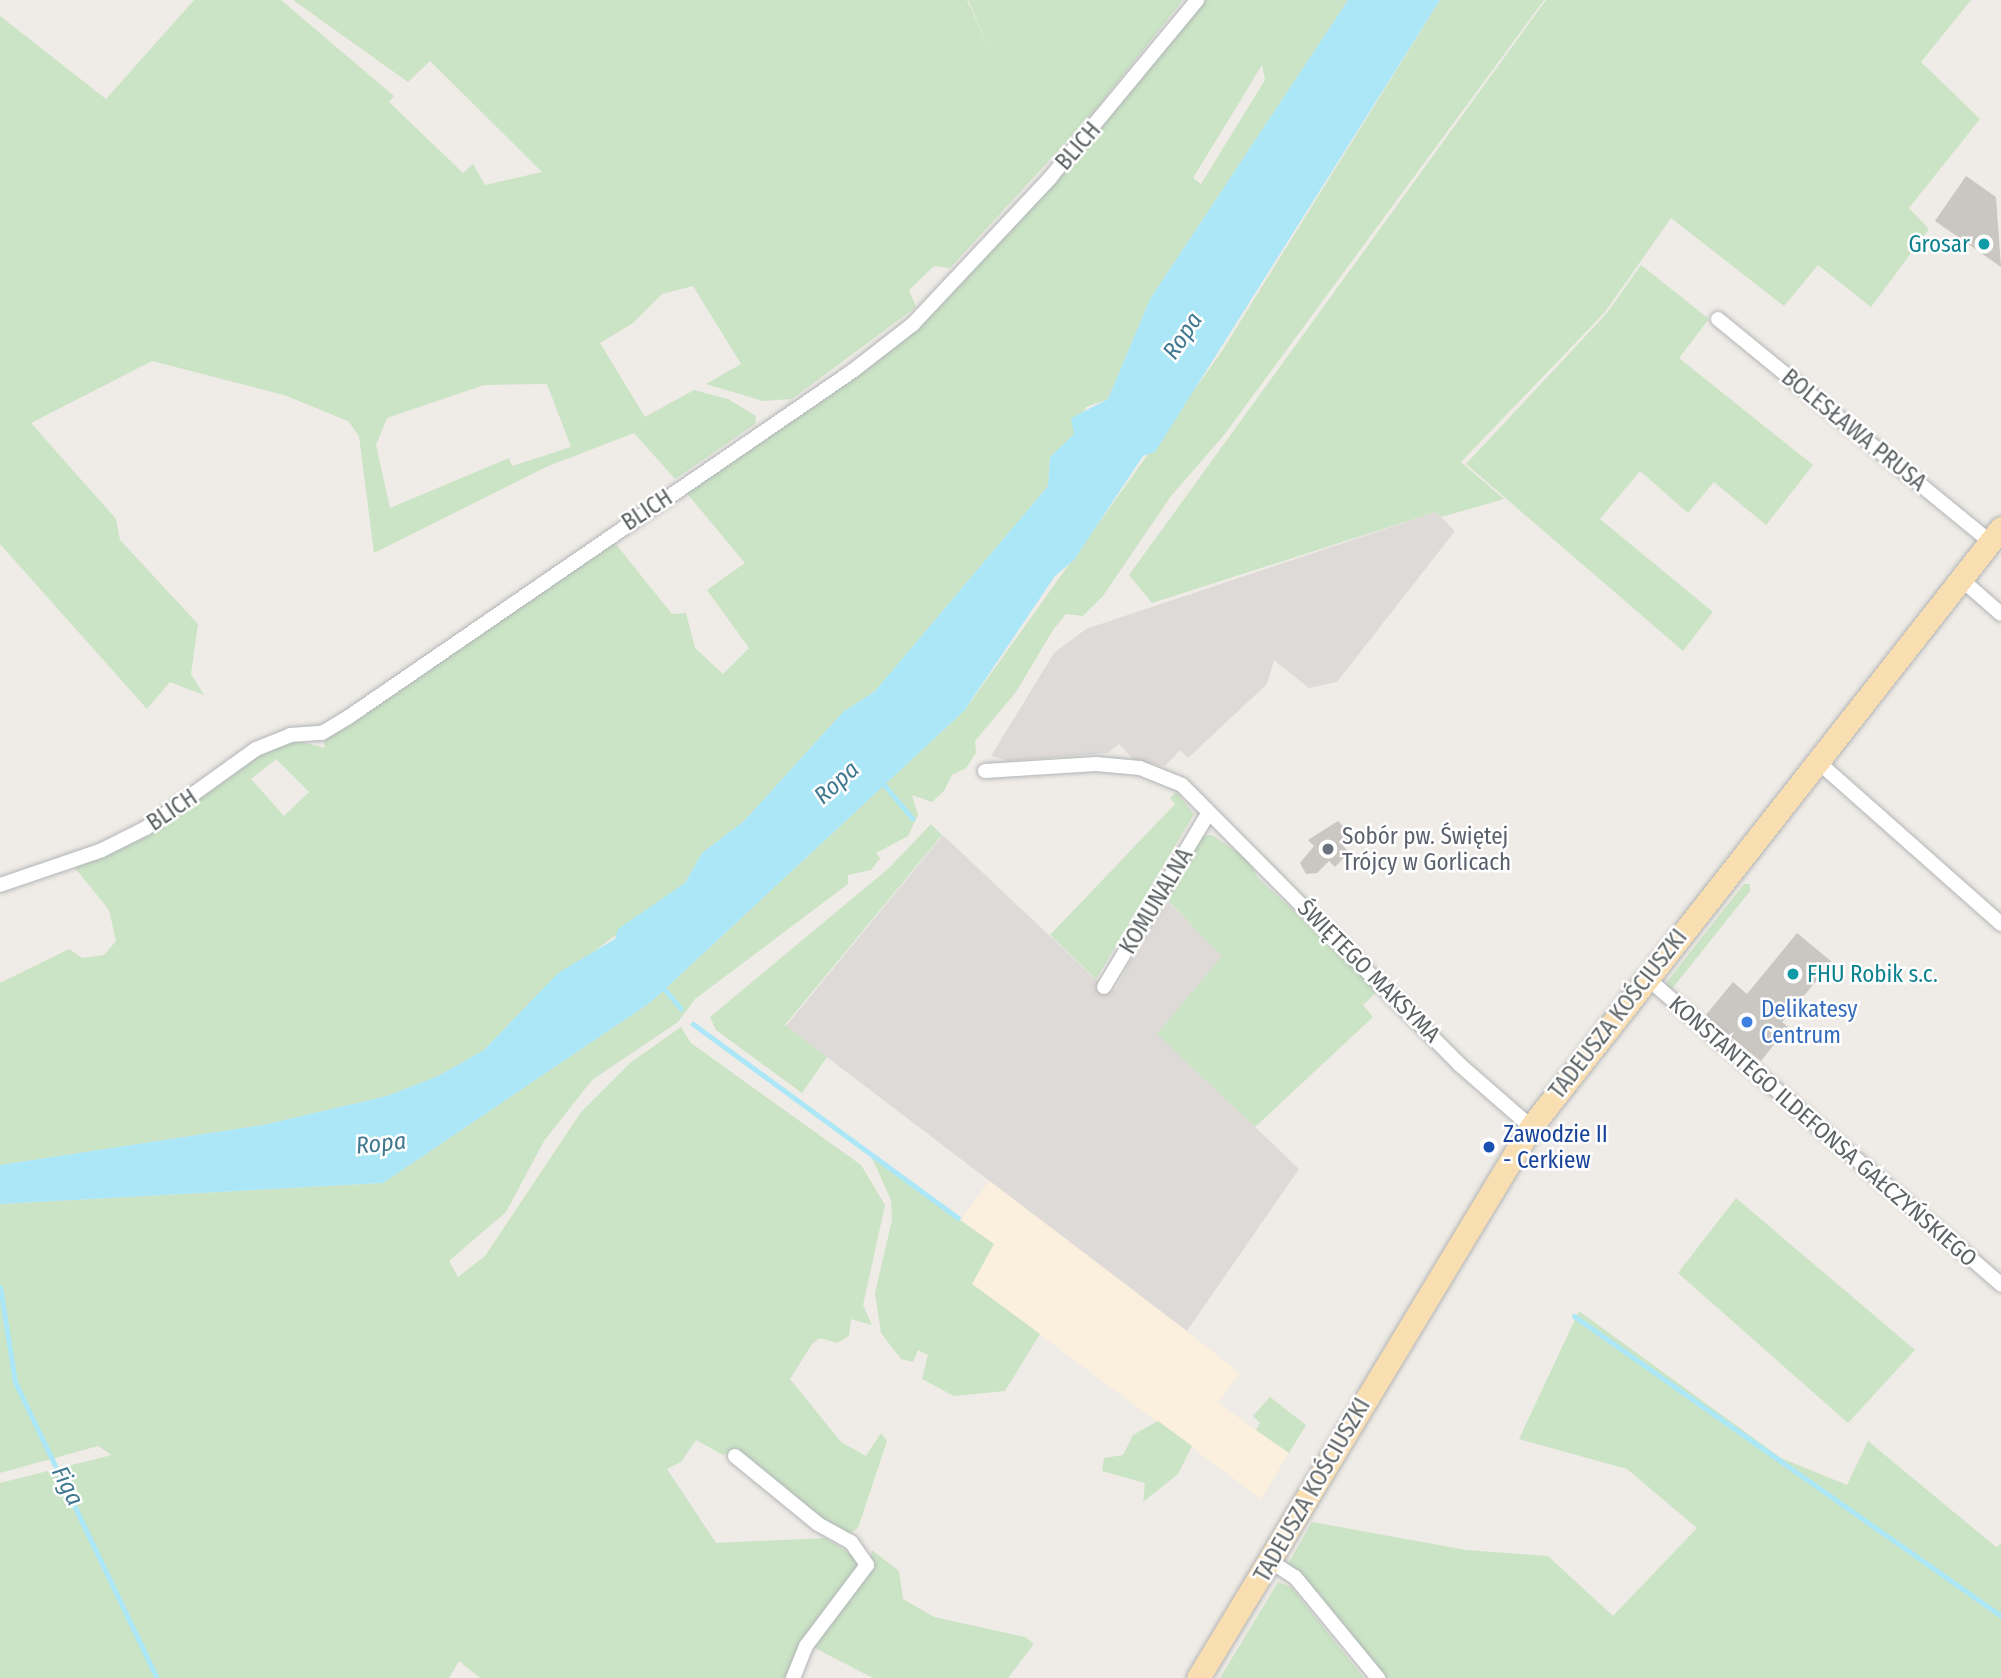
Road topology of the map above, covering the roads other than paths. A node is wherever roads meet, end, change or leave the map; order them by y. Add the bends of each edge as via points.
1 (1197, 0) edge
2 (1718, 319) dead end
3 (1995, 535) edge
4 (1961, 579) junction
5 (2001, 614) edge
6 (1817, 761) junction
7 (985, 771) dead end
8 (1208, 814) junction
9 (0, 885) edge
10 (2001, 924) edge
11 (1646, 977) junction
12 (1104, 987) dead end
13 (1531, 1127) junction
14 (2001, 1285) edge
15 (736, 1456) dead end
16 (1270, 1561) junction
17 (793, 1678) edge
18 (1198, 1678) edge
19 (1378, 1678) edge

1 - 9 street, BLICH via 1050,177 913,324 854,370 341,722 256,749 146,828 102,850
2 - 3 street, BOLESŁAWA PRUSA
3 - 4 main road, TADEUSZA KOŚCIUSZKI
4 - 5 street
4 - 6 main road, TADEUSZA KOŚCIUSZKI
6 - 10 street
6 - 11 main road, TADEUSZA KOŚCIUSZKI
7 - 8 street, ŚWIĘTEGO MAKSYMA via 1096,764 1140,768 1182,785
8 - 12 street, KOMUNALNA
8 - 13 street, ŚWIĘTEGO MAKSYMA
11 - 13 main road, TADEUSZA KOŚCIUSZKI
11 - 14 street, KONSTANTEGO ILDEFONSA GAŁCZYŃSKIEGO
13 - 16 main road, TADEUSZA KOŚCIUSZKI
15 - 17 street via 818,1524 851,1542 867,1564 806,1646
16 - 18 main road, TADEUSZA KOŚCIUSZKI
16 - 19 street via 1295,1577

